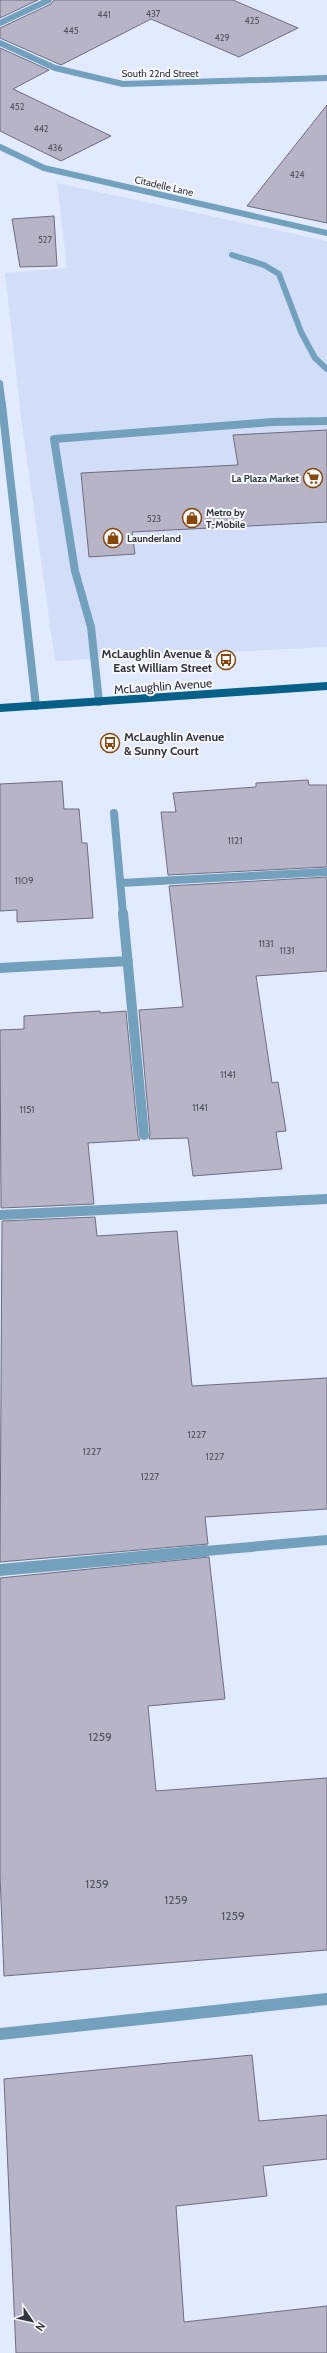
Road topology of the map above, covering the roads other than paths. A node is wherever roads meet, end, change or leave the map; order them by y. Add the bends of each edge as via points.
1 (49, 0) edge
2 (0, 23) edge
3 (0, 43) edge
4 (327, 78) edge
5 (0, 147) edge
6 (327, 233) edge
7 (232, 255) dead end
8 (327, 369) edge
9 (0, 383) edge
10 (327, 421) edge
11 (327, 686) edge
12 (99, 702) junction
13 (36, 706) junction
14 (0, 708) edge
15 (114, 813) dead end
16 (326, 872) dead end
17 (121, 883) junction
18 (128, 961) junction
19 (0, 968) edge
20 (144, 1135) dead end
21 (327, 1199) edge
22 (0, 1215) edge
23 (327, 1540) edge
24 (0, 1570) edge
25 (327, 1999) edge
26 (0, 2034) edge

1 - 2 street
3 - 4 street, South 22nd Street via 55,68 123,84
5 - 6 street, Citadelle Lane via 44,168
7 - 8 street via 264,265 279,274 301,332 315,358
9 - 13 street
10 - 12 street via 272,422 54,439 75,571 91,627
11 - 12 main road, McLaughlin Avenue
12 - 13 main road, McLaughlin Avenue
13 - 14 main road, McLaughlin Avenue
15 - 17 street
16 - 17 street
17 - 18 street
18 - 19 street
18 - 20 street
21 - 22 street
23 - 24 street
25 - 26 street

